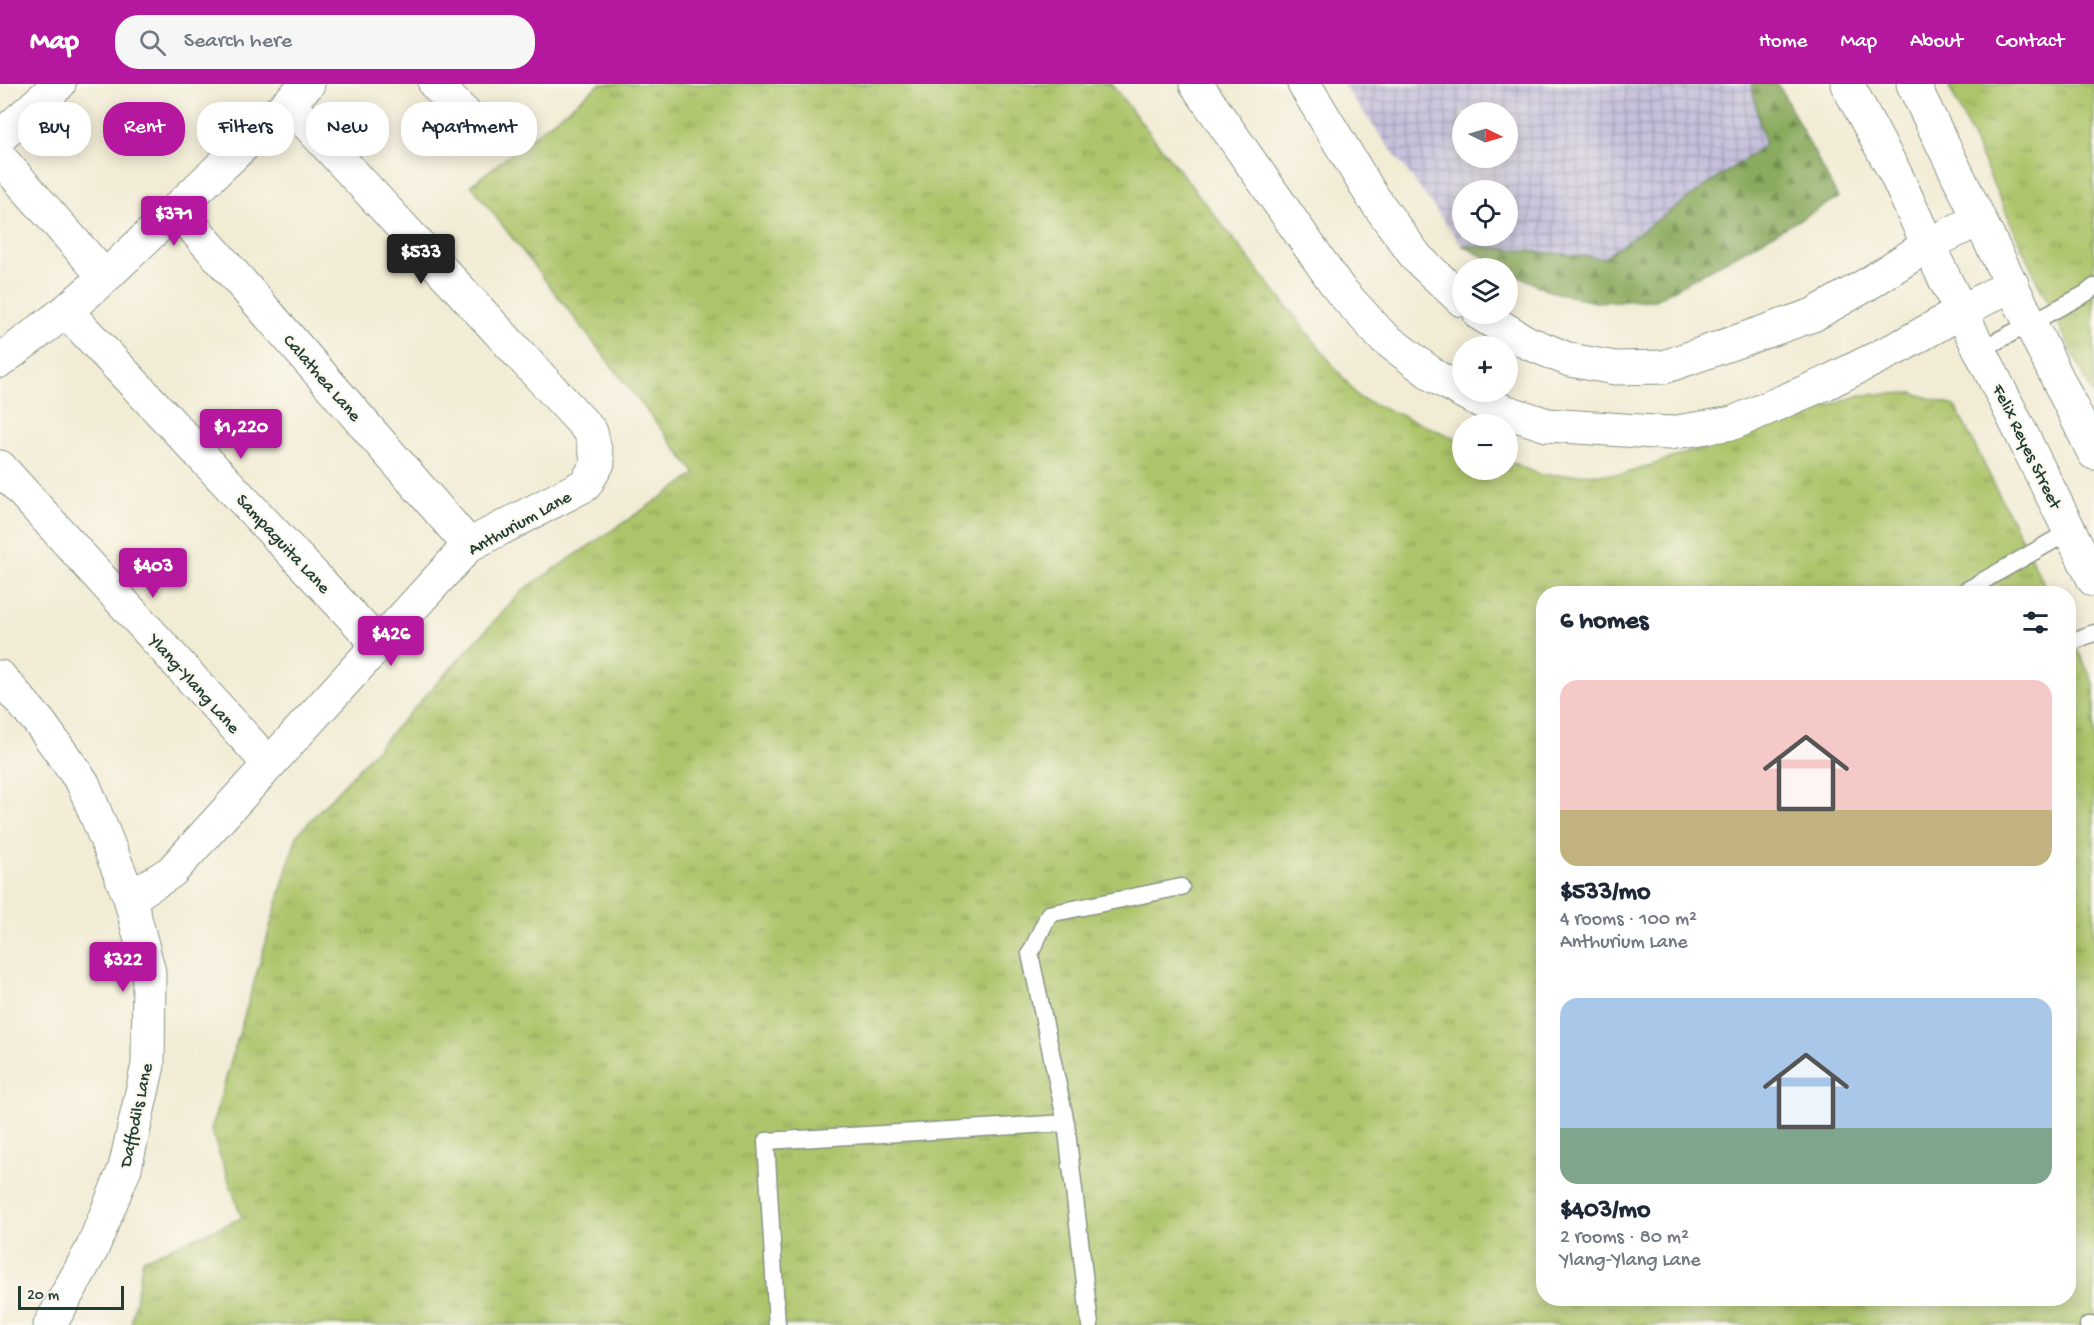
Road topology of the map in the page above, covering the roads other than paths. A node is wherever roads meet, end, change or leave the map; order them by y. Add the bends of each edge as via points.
1 (59, 84) edge
2 (435, 84) edge
3 (1196, 84) edge
4 (1304, 84) edge
5 (1847, 84) edge
6 (1913, 84) edge
7 (298, 93) edge
8 (453, 102) edge
9 (0, 137) edge
10 (0, 158) edge
11 (177, 209) junction
12 (1979, 219) junction
13 (1928, 245) junction
14 (105, 277) junction
15 (2012, 284) junction
16 (2094, 287) edge
17 (1452, 291) edge
18 (66, 311) junction
19 (1961, 312) junction
20 (2030, 323) junction
21 (1496, 324) edge
22 (1980, 350) junction
23 (0, 362) edge
24 (1452, 385) edge
25 (1484, 402) edge
26 (2094, 453) edge
27 (0, 467) edge
28 (2070, 531) junction
29 (470, 545) junction
30 (2094, 580) edge
31 (1974, 586) edge
32 (2094, 633) edge
33 (2076, 640) edge
34 (378, 644) junction
35 (0, 677) edge
36 (269, 764) junction
37 (1181, 887) dead end
38 (130, 898) junction
39 (1066, 1123) junction
40 (50, 1325) edge
41 (777, 1325) edge
42 (1090, 1325) edge
43 (2088, 1325) edge
44 (2094, 1325) edge

1 - 9 main road
2 - 8 main road
3 - 24 main road via 1341,290 1382,336
4 - 17 main road via 1372,196 1417,258
5 - 13 main road, Felix Reyes Street
6 - 12 main road
7 - 11 main road
7 - 29 main road, Anthurium Lane via 591,432 598,463 585,485
10 - 14 main road
11 - 14 main road
11 - 29 main road, Calathea Lane
12 - 13 main road
12 - 15 main road
13 - 19 main road, Felix Reyes Street
13 - 21 main road via 1813,315 1664,367 1614,368 1570,360 1526,342
14 - 18 main road
15 - 19 main road
15 - 20 main road
16 - 20 lane
18 - 23 main road
18 - 34 main road, Sampaguita Lane
19 - 22 main road, Felix Reyes Street
19 - 25 main road via 1826,383 1733,423 1670,433 1547,425
20 - 22 lane
20 - 26 main road
22 - 28 main road, Felix Reyes Street
27 - 36 main road, Ylang-Ylang Lane
28 - 30 main road, Felix Reyes Street
28 - 31 lane
29 - 34 main road, Anthurium Lane
32 - 33 lane
34 - 36 main road, Anthurium Lane
35 - 38 main road, Daffodils Lane via 40,723 83,783
36 - 38 main road, Anthurium Lane via 171,872
37 - 39 lane via 1049,914 1030,954
38 - 40 main road, Daffodils Lane via 149,972 148,1065 125,1168 92,1249
39 - 41 lane via 766,1141
39 - 42 lane
43 - 44 lane

